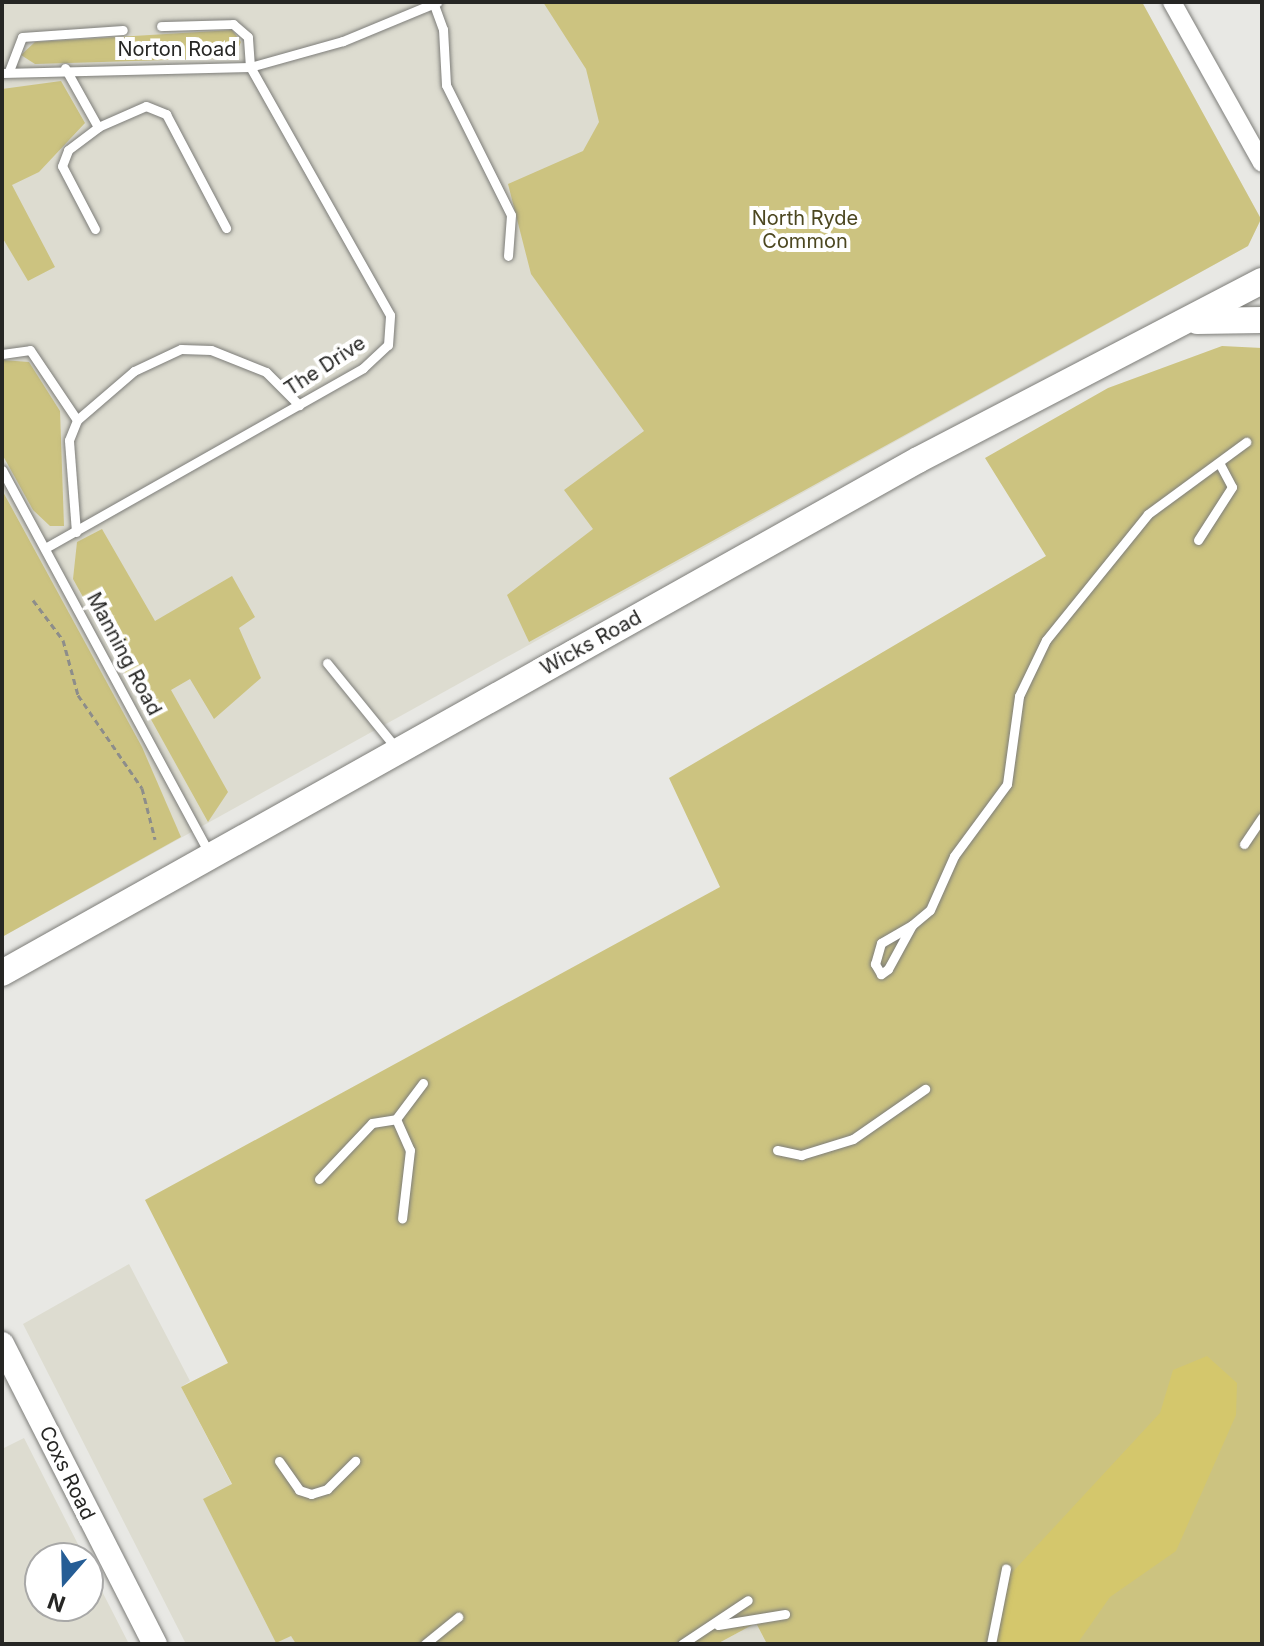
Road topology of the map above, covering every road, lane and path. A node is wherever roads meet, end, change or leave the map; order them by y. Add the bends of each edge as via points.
1 (1172, 2) edge
2 (434, 3) edge
3 (161, 26) dead end
4 (123, 30) dead end
5 (250, 67) junction
6 (65, 68) junction
7 (6, 72) edge
8 (98, 127) junction
9 (1262, 163) edge
10 (226, 228) dead end
11 (95, 229) dead end
12 (508, 256) dead end
13 (1262, 263) edge
14 (1262, 281) edge
15 (1182, 317) junction
16 (1262, 320) edge
17 (1159, 330) junction
18 (2, 354) edge
19 (299, 405) junction
20 (77, 420) junction
21 (1246, 442) dead end
22 (1219, 463) junction
23 (2, 470) edge
24 (76, 532) junction
25 (1198, 540) dead end
26 (47, 547) junction
27 (33, 600) dead end
28 (327, 663) dead end
29 (398, 751) junction
30 (1262, 817) edge
31 (155, 839) dead end
32 (1244, 844) dead end
33 (211, 856) junction
34 (912, 925) junction
35 (2, 973) edge
36 (423, 1083) dead end
37 (925, 1089) dead end
38 (396, 1119) junction
39 (777, 1150) dead end
40 (319, 1179) dead end
41 (402, 1219) dead end
42 (2, 1344) edge
43 (279, 1461) dead end
44 (355, 1461) dead end
45 (1006, 1568) dead end
46 (748, 1600) dead end
47 (785, 1614) dead end
48 (458, 1617) dead end
49 (718, 1625) junction
50 (155, 1644) edge
51 (425, 1644) edge
52 (682, 1644) edge
53 (991, 1644) edge

1 - 9 street
2 - 5 lane, Norton Road
2 - 12 lane via 443,29 446,85 511,215
3 - 5 lane via 233,24 248,37
4 - 7 lane via 22,37
5 - 6 lane, Norton Road
5 - 19 lane, The Drive via 390,315 388,345
6 - 7 lane, Norton Road
6 - 8 lane
8 - 10 lane via 146,106 166,114
8 - 11 lane via 68,150 62,166
13 - 15 main road, Wicks Road
14 - 15 main road, Wicks Road
15 - 17 main road, Wicks Road
16 - 17 main road via 1218,318
17 - 29 main road, Wicks Road
18 - 20 lane via 30,350
19 - 20 lane via 247,362 181,349 134,371
19 - 24 lane, The Drive
20 - 24 lane via 69,440
21 - 22 lane
22 - 25 lane via 1232,487
22 - 34 lane via 1162,501 1113,549 1046,640 1019,696 1007,784 954,856 930,910
23 - 26 lane, Manning Road
24 - 26 lane, The Drive
26 - 33 lane, Manning Road
27 - 31 path via 63,640 78,695 142,788
28 - 29 lane
29 - 33 main road, Wicks Road
30 - 32 lane
33 - 35 main road, Wicks Road
34 - 34 lane via 881,943 875,964 881,974
36 - 38 lane
37 - 39 lane via 853,1139 801,1155
38 - 40 lane via 372,1123
38 - 41 lane via 410,1150
42 - 50 street, Coxs Road
43 - 44 lane via 299,1490 311,1494 327,1489
45 - 53 lane
46 - 49 lane
47 - 49 lane
48 - 51 lane
49 - 52 lane

